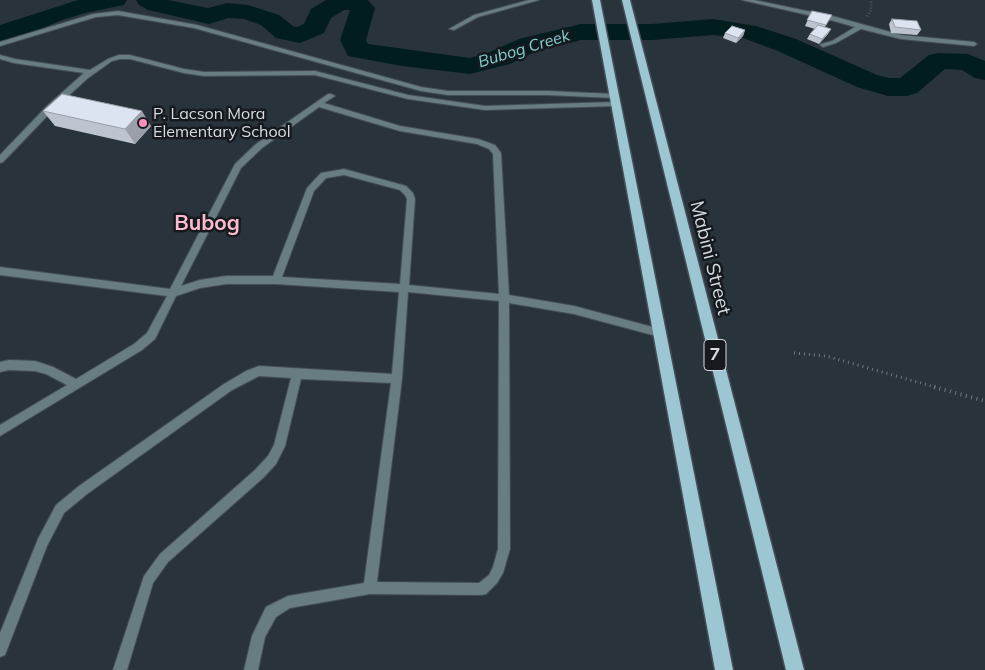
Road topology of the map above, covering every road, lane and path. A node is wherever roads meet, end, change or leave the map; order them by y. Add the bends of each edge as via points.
1 (536, 0) edge
2 (596, 0) edge
3 (626, 0) edge
4 (745, 0) edge
5 (860, 27) junction
6 (452, 29) dead end
7 (0, 44) edge
8 (974, 44) dead end
9 (823, 45) edge
10 (0, 57) edge
11 (91, 72) junction
12 (331, 96) dead end
13 (615, 100) junction
14 (318, 104) junction
15 (0, 160) edge
16 (0, 271) edge
17 (276, 280) junction
18 (404, 288) junction
19 (173, 293) junction
20 (504, 298) junction
21 (660, 333) junction
22 (794, 353) dead end
23 (0, 367) edge
24 (297, 374) junction
25 (397, 379) junction
26 (77, 385) junction
27 (985, 401) edge
28 (0, 431) edge
29 (370, 588) junction
30 (0, 650) edge
31 (120, 670) edge
32 (251, 670) edge
33 (724, 670) edge
34 (796, 670) edge

1 - 6 street via 476,16
2 - 13 main road
3 - 34 main road, Mabini Street / 7
4 - 5 street
5 - 8 street via 901,37
5 - 9 street
7 - 13 street via 88,17 118,13 194,26 421,89 448,93 548,93
10 - 11 street
11 - 13 street via 110,60 130,57 204,74 315,73 408,97 485,108
11 - 15 street via 51,107
12 - 14 street
13 - 21 main road
14 - 19 street via 259,146 238,166
14 - 20 street via 400,128 492,147 497,153
16 - 19 street
17 - 18 street
17 - 18 street via 310,190 324,176 344,172 403,188 409,193 412,199
17 - 19 street via 226,280
18 - 20 street
18 - 25 street
19 - 26 street via 151,336
20 - 21 street via 574,310
20 - 29 street via 504,549 499,569 481,589
21 - 33 main road
22 - 27 path via 826,356
23 - 26 street via 35,366 50,370
24 - 25 street
24 - 30 street via 260,371 228,386 60,509 42,543
24 - 31 street via 279,446 272,460 164,558 148,580
25 - 29 street
26 - 28 street
29 - 32 street via 288,602 271,612 259,636

